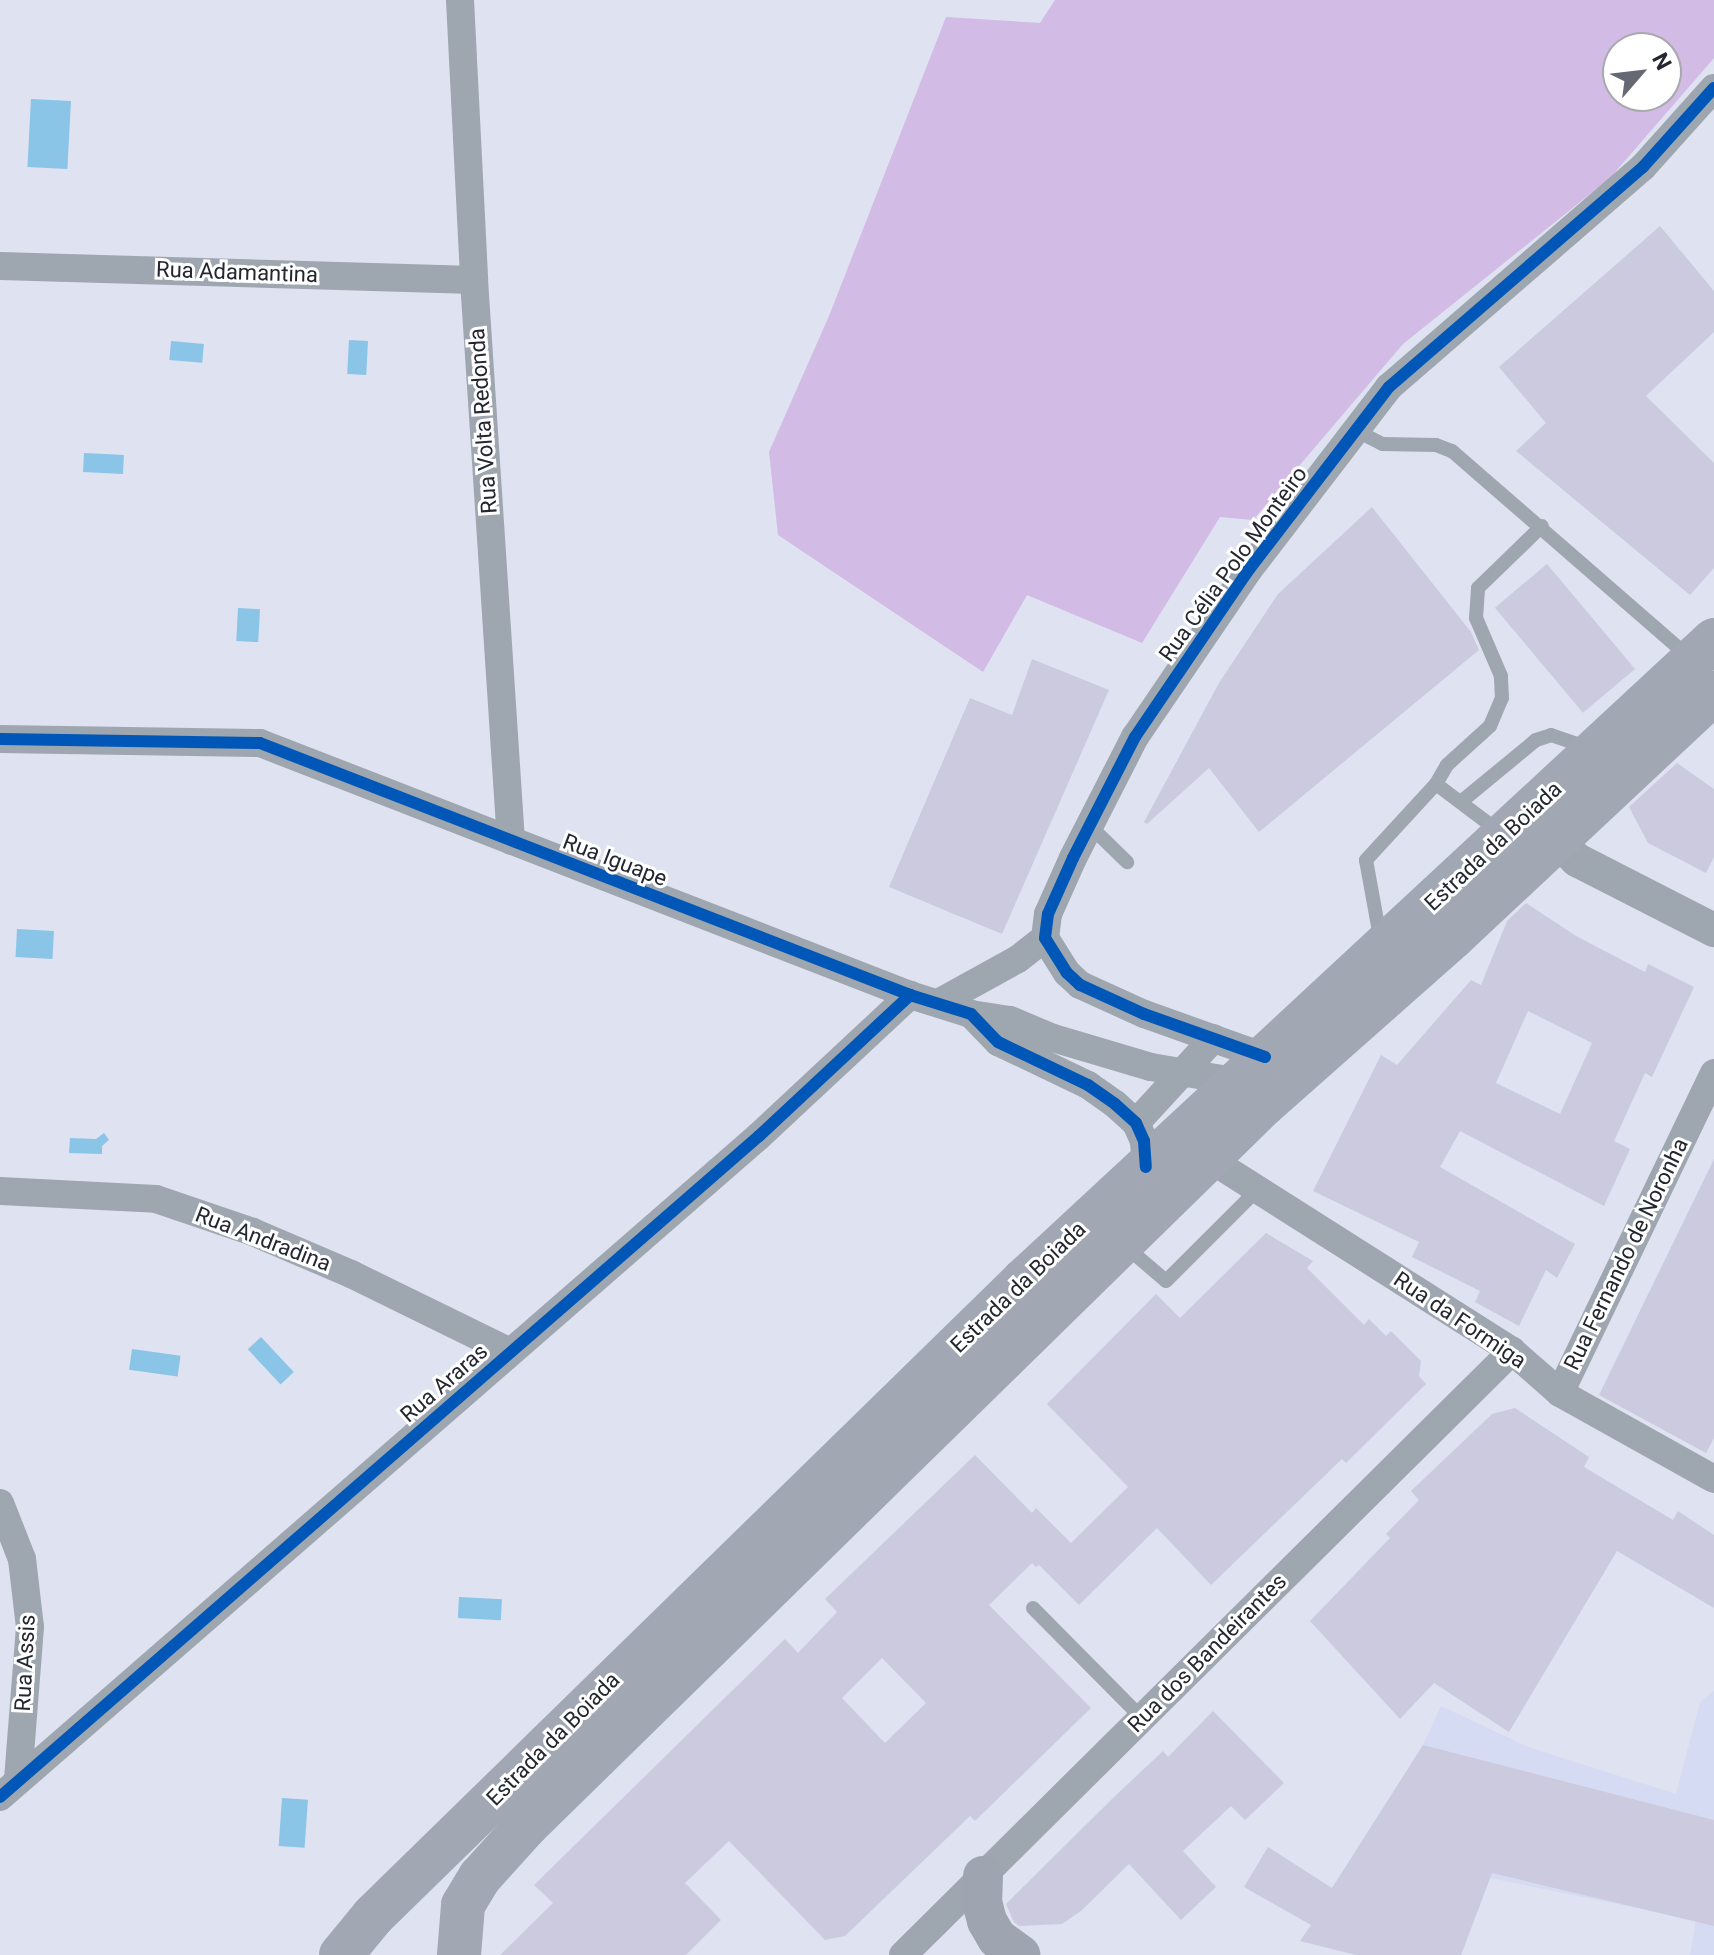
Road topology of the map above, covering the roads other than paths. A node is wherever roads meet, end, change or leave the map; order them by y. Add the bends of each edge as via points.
1 (460, 0) edge
2 (1714, 88) edge
3 (0, 266) edge
4 (474, 280) junction
5 (1355, 430) junction
6 (1542, 526) junction
7 (1707, 664) edge
8 (0, 739) edge
9 (1594, 750) junction
10 (1436, 784) junction
11 (1462, 801) junction
12 (1090, 826) junction
13 (1530, 830) junction
14 (511, 841) junction
15 (1127, 862) dead end
16 (1714, 930) edge
17 (1045, 938) junction
18 (1382, 950) junction
19 (910, 995) junction
20 (940, 1002) junction
21 (971, 1014) junction
22 (1214, 1038) junction
23 (1252, 1070) junction
24 (1714, 1073) edge
25 (1181, 1074) junction
26 (1136, 1123) junction
27 (1208, 1158) junction
28 (1146, 1167) junction
29 (1258, 1189) junction
30 (0, 1191) edge
31 (1121, 1242) junction
32 (1512, 1351) junction
33 (510, 1352) junction
34 (1560, 1393) junction
35 (1714, 1479) edge
36 (0, 1503) edge
37 (1033, 1608) dead end
38 (1142, 1718) junction
39 (9, 1788) edge
40 (983, 1876) junction
41 (341, 1955) edge
42 (459, 1955) edge
43 (903, 1955) edge
44 (1020, 1955) edge

1 - 4 street, Rua Volta Redonda
2 - 5 street, Rua Célia Polo Monteiro via 1643,167 1389,387
3 - 4 street, Rua Adamantina
4 - 14 street, Rua Volta Redonda
5 - 6 lane via 1382,444 1436,445 1452,451
5 - 12 street, Rua Célia Polo Monteiro via 1247,572 1135,737
6 - 7 lane
6 - 10 lane via 1478,588 1476,618 1501,676 1502,698 1490,726 1447,765
7 - 9 main road, Estrada da Boiada
7 - 13 main road, Estrada da Boiada
8 - 14 street, Rua Iguape via 260,743
9 - 11 lane via 1551,735 1536,740
9 - 13 main road, Estrada da Boiada
10 - 11 lane
10 - 18 lane via 1366,860
11 - 13 lane
12 - 15 lane
12 - 17 street, Rua Célia Polo Monteiro via 1048,914
13 - 16 street
13 - 18 main road, Estrada da Boiada
13 - 27 main road, Estrada da Boiada
14 - 19 street, Rua Iguape
17 - 20 street
17 - 22 street via 1056,960 1080,985
18 - 23 main road, Estrada da Boiada
19 - 20 street, Rua Iguape
19 - 33 street, Rua Araras via 759,1136
20 - 21 street, Rua Iguape
21 - 25 street via 1010,1020 1053,1038
21 - 26 street, Rua Iguape via 998,1042 1088,1085
22 - 23 street
22 - 25 street
23 - 25 street
23 - 28 main road, Estrada da Boiada
24 - 34 street, Rua Fernando de Noronha
25 - 26 street
26 - 28 street
27 - 29 street, Rua da Formiga
27 - 31 main road, Estrada da Boiada
28 - 41 main road, Estrada da Boiada via 642,1651 373,1916
29 - 31 lane via 1166,1281
29 - 32 street, Rua da Formiga
30 - 33 street, Rua Andradina via 156,1199 253,1232 351,1274
31 - 42 main road, Estrada da Boiada via 499,1854 463,1905
32 - 34 street, Rua da Formiga
32 - 38 street, Rua dos Bandeirantes
33 - 39 street, Rua Araras
34 - 35 street, Rua da Formiga
36 - 39 street, Rua Assis via 22,1559 30,1627
37 - 38 lane
38 - 40 street, Rua dos Bandeirantes
40 - 43 street, Rua dos Bandeirantes
40 - 44 main road via 987,1921 997,1938

